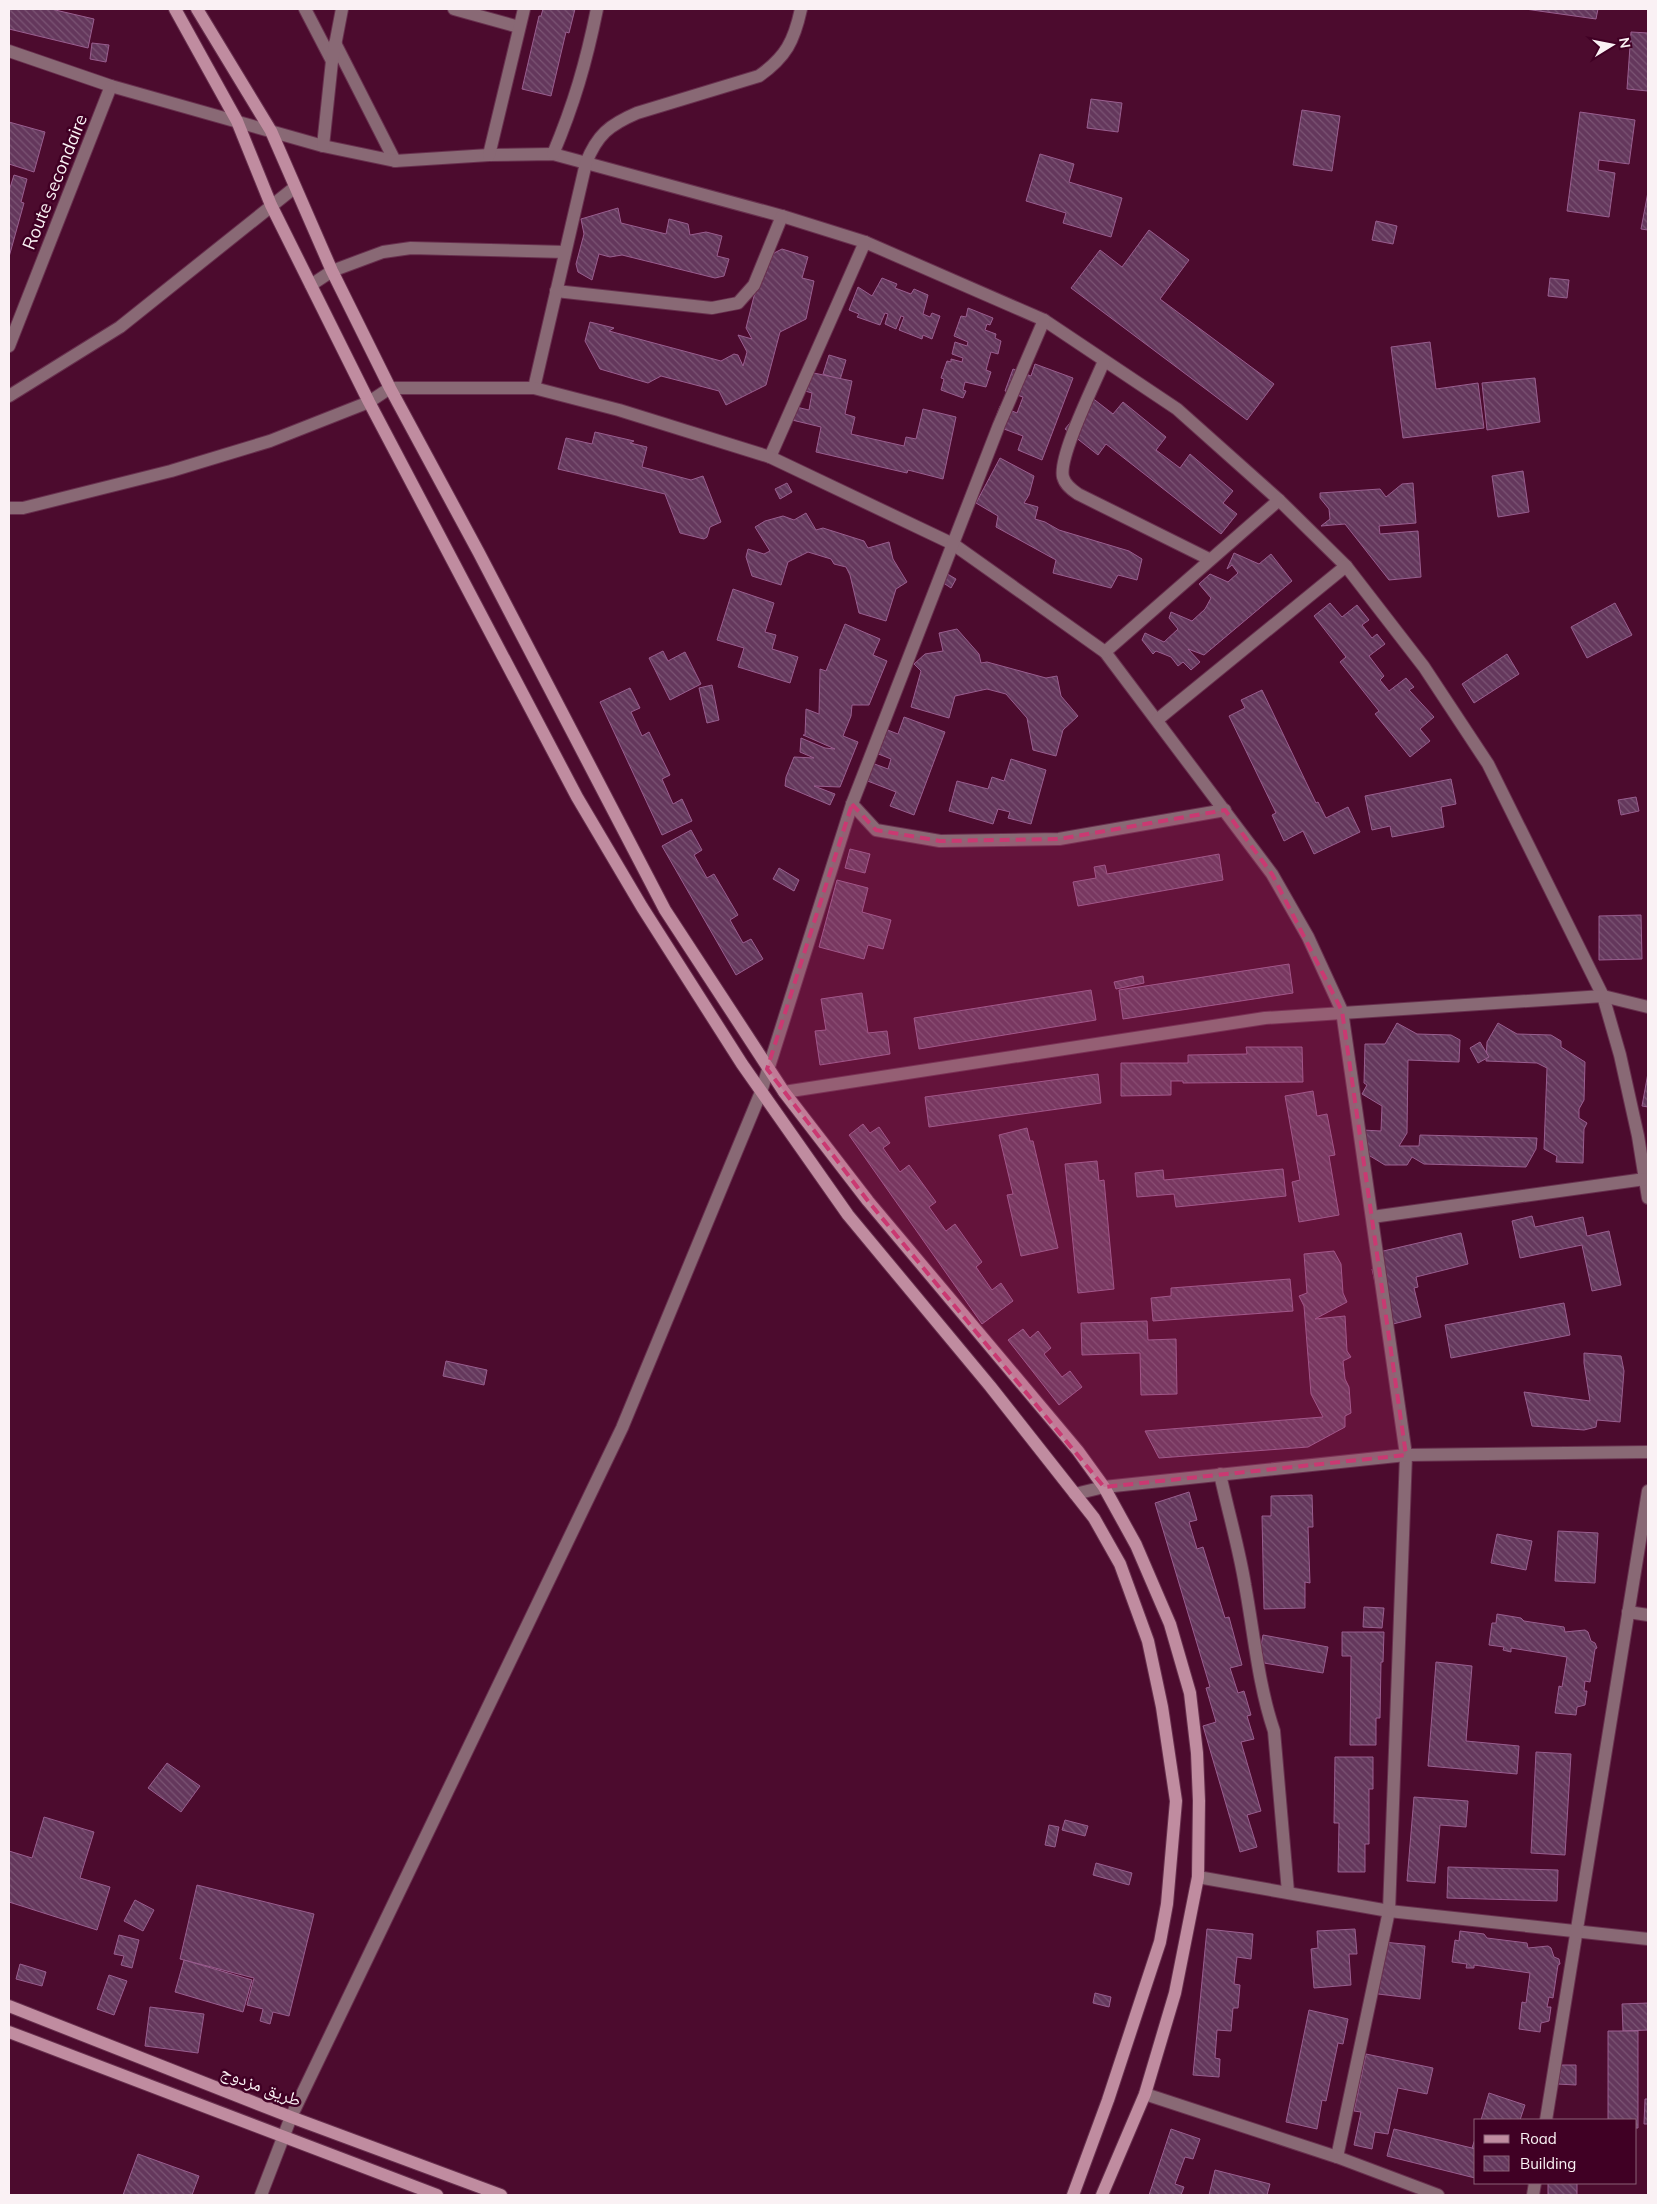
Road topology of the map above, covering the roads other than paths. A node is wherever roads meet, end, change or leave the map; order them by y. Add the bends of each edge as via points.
1 (175, 9) edge
2 (197, 9) edge
3 (305, 9) edge
4 (342, 9) edge
5 (454, 9) edge
6 (524, 9) edge
7 (597, 9) edge
8 (801, 9) edge
9 (519, 27) junction
10 (335, 43) junction
11 (9, 50) edge
12 (332, 61) junction
13 (111, 86) junction
14 (238, 121) junction
15 (271, 131) junction
16 (323, 146) junction
17 (553, 154) junction
18 (489, 155) junction
19 (395, 161) junction
20 (586, 163) junction
21 (294, 188) junction
22 (270, 205) junction
23 (782, 216) junction
24 (865, 242) junction
25 (565, 252) junction
26 (332, 271) junction
27 (310, 285) junction
28 (556, 291) junction
29 (1044, 320) junction
30 (9, 346) edge
31 (1104, 361) junction
32 (390, 388) junction
33 (534, 388) junction
34 (9, 396) edge
35 (369, 402) junction
36 (770, 456) junction
37 (1279, 500) junction
38 (9, 508) edge
39 (953, 544) junction
40 (1209, 559) junction
41 (1346, 566) junction
42 (1106, 652) junction
43 (1156, 720) junction
44 (852, 804) junction
45 (1225, 810) junction
46 (1603, 996) junction
47 (1648, 1007) edge
48 (1342, 1012) junction
49 (767, 1069) junction
50 (761, 1092) junction
51 (784, 1092) junction
52 (1645, 1179) junction
53 (1648, 1198) edge
54 (1372, 1217) junction
55 (1648, 1452) edge
56 (1406, 1456) junction
57 (1220, 1474) junction
58 (1104, 1487) junction
59 (1648, 1491) edge
60 (1075, 1494) junction
61 (1628, 1612) junction
62 (1648, 1616) edge
63 (1198, 1877) junction
64 (1288, 1892) junction
65 (1389, 1911) junction
66 (1578, 1931) junction
67 (1648, 1939) edge
68 (9, 2006) edge
69 (9, 2032) edge
70 (217, 2088) junction
71 (1145, 2094) junction
72 (210, 2108) junction
73 (291, 2117) junction
74 (1546, 2119) edge
75 (283, 2137) junction
76 (1338, 2158) junction
77 (261, 2195) edge
78 (437, 2195) edge
79 (501, 2195) edge
80 (1073, 2195) edge
81 (1102, 2195) edge
82 (1438, 2195) edge

1 - 14 street
2 - 15 street
3 - 12 street
4 - 10 street
5 - 9 street
6 - 9 street
7 - 17 street via 583,74
8 - 20 street via 797,30 788,48 764,72 739,84 620,120 604,131
9 - 18 street
10 - 12 street
10 - 19 street
11 - 13 street
12 - 16 street
13 - 14 street
13 - 30 street, Route secondaire
14 - 15 street
14 - 22 street
15 - 16 street
15 - 21 street
16 - 19 street
17 - 18 street
17 - 20 street
18 - 19 street
20 - 23 street
20 - 25 street
21 - 22 street
21 - 26 street
22 - 27 street
22 - 34 street via 120,327
23 - 24 street
23 - 28 street via 754,285 738,303 712,308
24 - 29 street
24 - 36 street
25 - 26 street via 410,248 383,252
25 - 28 street
26 - 27 street
26 - 32 street
27 - 35 street
28 - 33 street
29 - 31 street
29 - 39 street via 999,424
31 - 37 street via 1177,409
31 - 40 street via 1064,458 1063,478 1078,494
32 - 33 street
32 - 35 street
32 - 49 street via 665,910
33 - 36 street
35 - 38 street via 270,441 171,471 23,508
35 - 50 street via 577,797 642,907
36 - 39 street
37 - 40 street
37 - 41 street
39 - 42 street
39 - 44 street
40 - 42 street
41 - 43 street
41 - 46 street via 1424,667 1488,764
42 - 43 street
43 - 45 street
44 - 45 street via 876,830 940,841 1059,839
44 - 49 street
45 - 48 street via 1272,874 1308,937
46 - 47 street
46 - 48 street
46 - 52 street via 1620,1056
48 - 51 street via 1265,1018
48 - 54 street
49 - 50 street
49 - 51 street
50 - 60 street via 848,1215
50 - 73 street via 622,1428
51 - 58 street via 868,1200 1078,1451
52 - 53 street
52 - 54 street
54 - 56 street
55 - 56 street
56 - 57 street
56 - 65 street
57 - 58 street
57 - 64 street via 1274,1731
58 - 60 street
58 - 63 street via 1136,1545 1170,1624 1190,1694 1200,1801
59 - 61 street
60 - 80 street via 1094,1518 1120,1564 1148,1641 1176,1801 1167,1904 1160,1942
61 - 62 street
61 - 66 street
63 - 64 street
63 - 71 street via 1175,1993
64 - 65 street
65 - 66 street
65 - 76 street
66 - 67 street
66 - 74 street
68 - 70 street, طريق مزدوج
69 - 72 street
70 - 72 street
70 - 73 street, طريق مزدوج
71 - 76 street
71 - 81 street
72 - 75 street
73 - 75 street
73 - 79 street, طريق مزدوج
75 - 77 street
75 - 78 street
76 - 82 street

